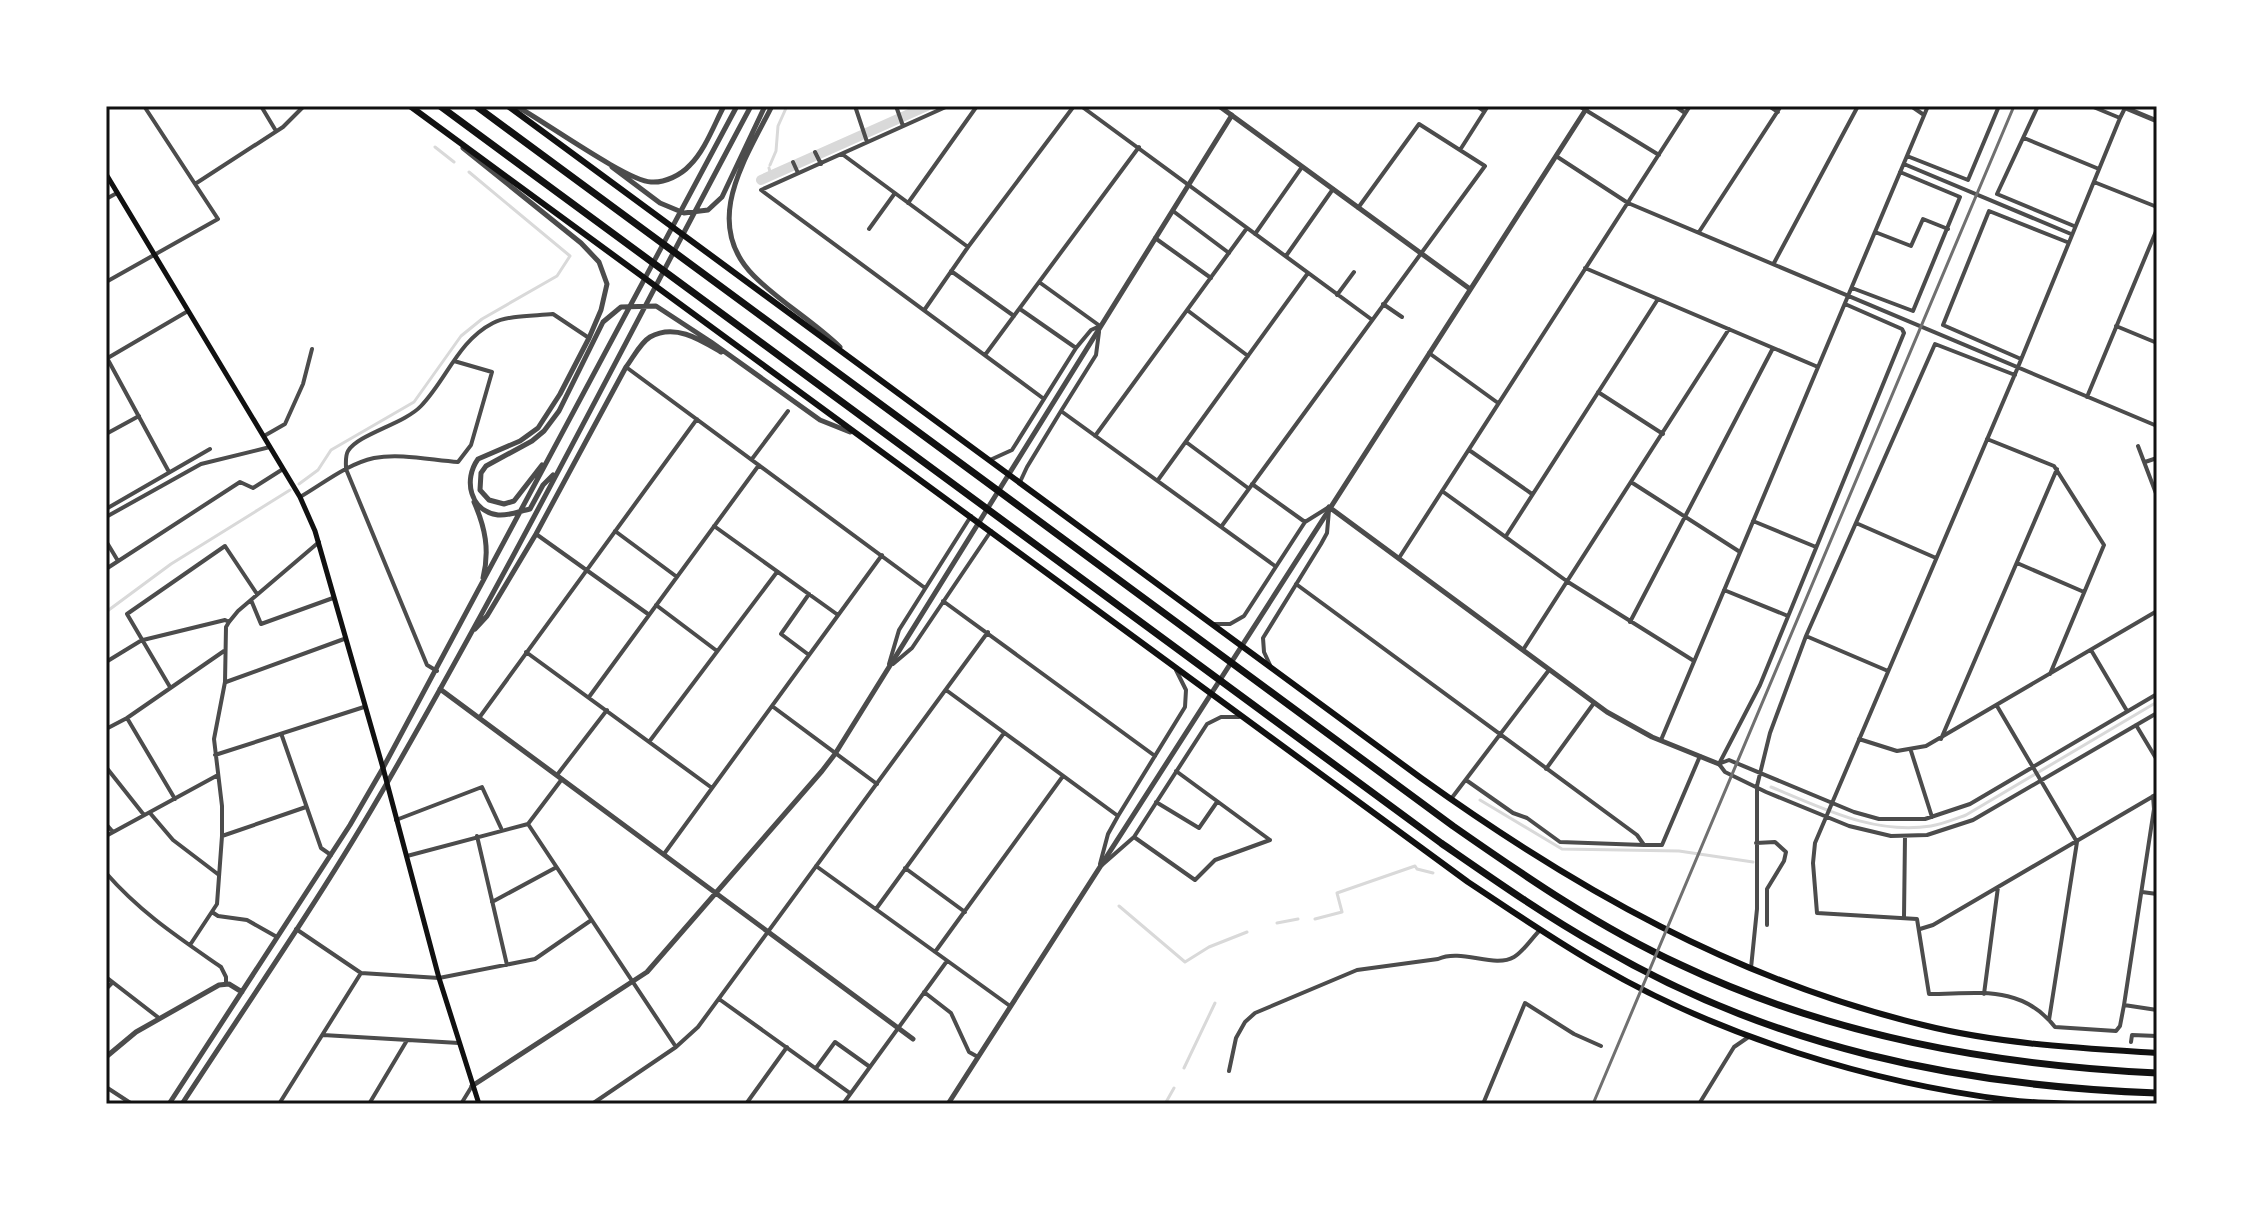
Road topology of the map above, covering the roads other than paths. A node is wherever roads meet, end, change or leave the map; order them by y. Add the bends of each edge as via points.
1 (144, 106) edge
2 (261, 106) edge
3 (304, 106) edge
4 (410, 106) edge
5 (440, 106) edge
6 (476, 106) edge
7 (508, 106) edge
8 (516, 106) edge
9 (724, 106) edge
10 (737, 106) edge
11 (751, 106) edge
12 (765, 106) edge
13 (772, 106) edge
14 (855, 106) edge
15 (896, 106) edge
16 (948, 106) edge
17 (977, 106) edge
18 (1074, 106) edge
19 (1081, 106) edge
20 (1219, 106) edge
21 (1477, 106) edge
22 (1579, 106) edge
23 (1675, 106) edge
24 (1690, 106) edge
25 (1769, 106) edge
26 (1781, 106) edge
27 (1858, 106) edge
28 (1911, 106) edge
29 (1928, 106) edge
30 (1999, 106) edge
31 (2038, 106) edge
32 (2091, 106) edge
33 (1587, 107) edge
34 (2124, 107) edge
35 (1486, 108) edge
36 (933, 109) edge
37 (1778, 112) junction
38 (1685, 113) junction
39 (1232, 115) junction
40 (1924, 115) junction
41 (2120, 118) junction
42 (2157, 121) edge
43 (902, 124) junction
44 (441, 129) junction
45 (276, 131) junction
46 (2024, 138) junction
47 (867, 141) junction
48 (1139, 147) junction
49 (1460, 150) junction
50 (815, 152) dead end
51 (842, 154) junction
52 (1659, 155) junction
53 (1556, 156) junction
54 (1907, 156) junction
55 (602, 159) junction
56 (820, 161) junction
57 (793, 162) dead end
58 (1904, 164) junction
59 (1302, 167) junction
60 (2099, 169) junction
61 (797, 171) junction
62 (1900, 172) junction
63 (106, 174) edge
64 (2094, 182) junction
65 (195, 184) junction
66 (1188, 184) junction
67 (1333, 189) junction
68 (117, 193) junction
69 (895, 193) junction
70 (106, 199) edge
71 (908, 203) junction
72 (1628, 203) junction
73 (2157, 207) edge
74 (1358, 208) junction
75 (1172, 210) junction
76 (2074, 226) junction
77 (1247, 228) junction
78 (869, 229) dead end
79 (1948, 229) junction
80 (2157, 229) edge
81 (1699, 232) junction
82 (1875, 232) junction
83 (1255, 234) junction
84 (2071, 234) junction
85 (1155, 238) junction
86 (2067, 242) junction
87 (968, 247) junction
88 (1229, 253) junction
89 (1420, 253) junction
90 (153, 256) junction
91 (1285, 256) junction
92 (1774, 264) junction
93 (1585, 268) junction
94 (951, 271) junction
95 (1354, 272) dead end
96 (1308, 273) junction
97 (1211, 278) junction
98 (106, 282) edge
99 (1039, 282) junction
100 (1852, 287) junction
101 (1470, 289) junction
102 (1849, 294) junction
103 (1337, 295) junction
104 (1658, 299) junction
105 (1383, 304) junction
106 (1845, 304) junction
107 (925, 309) junction
108 (1020, 309) junction
109 (1187, 310) junction
110 (188, 311) junction
111 (1014, 316) junction
112 (1402, 317) dead end
113 (1371, 319) junction
114 (1100, 326) junction
115 (2116, 326) junction
116 (1729, 329) junction
117 (589, 338) junction
118 (2157, 343) edge
119 (1076, 348) junction
120 (1773, 348) junction
121 (312, 349) dead end
122 (1429, 353) junction
123 (985, 355) junction
124 (849, 356) junction
125 (1248, 356) junction
126 (106, 358) edge
127 (733, 358) junction
128 (2021, 359) junction
129 (454, 361) junction
130 (626, 367) junction
131 (1818, 367) junction
132 (2018, 367) junction
133 (2015, 375) junction
134 (1598, 392) junction
135 (2087, 397) junction
136 (1044, 399) junction
137 (1498, 403) junction
138 (788, 411) dead end
139 (1061, 411) junction
140 (139, 416) junction
141 (697, 419) junction
142 (2157, 426) edge
143 (106, 434) edge
144 (1663, 434) junction
145 (859, 435) junction
146 (264, 436) junction
147 (1095, 436) junction
148 (1987, 439) junction
149 (1185, 442) junction
150 (2138, 446) dead end
151 (270, 447) junction
152 (210, 449) dead end
153 (1469, 450) junction
154 (2157, 458) edge
155 (548, 459) junction
156 (752, 459) junction
157 (990, 460) junction
158 (2145, 462) junction
159 (759, 465) junction
160 (283, 469) junction
161 (346, 469) junction
162 (2057, 469) junction
163 (169, 472) junction
164 (557, 472) junction
165 (1158, 480) junction
166 (1020, 482) junction
167 (1631, 482) junction
168 (1250, 486) junction
169 (1442, 491) junction
170 (1532, 494) junction
171 (471, 496) junction
172 (2157, 496) edge
173 (300, 497) junction
174 (1329, 507) junction
175 (106, 509) edge
176 (520, 511) junction
177 (971, 516) junction
178 (106, 517) edge
179 (1685, 517) junction
180 (1753, 521) junction
181 (1305, 522) junction
182 (1856, 523) junction
183 (714, 526) junction
184 (1221, 527) junction
185 (615, 531) junction
186 (991, 531) junction
187 (536, 534) junction
188 (1505, 537) junction
189 (106, 541) edge
190 (319, 542) junction
191 (1816, 547) junction
192 (1740, 552) junction
193 (882, 555) junction
194 (1399, 558) junction
195 (1936, 558) junction
196 (118, 561) junction
197 (2016, 563) junction
198 (1275, 566) junction
199 (106, 569) edge
200 (586, 570) junction
201 (777, 572) junction
202 (677, 577) junction
203 (1568, 582) junction
204 (1296, 584) junction
205 (481, 586) junction
206 (925, 588) junction
207 (1724, 590) junction
208 (2084, 592) junction
209 (257, 594) junction
210 (809, 594) junction
211 (333, 598) junction
212 (251, 600) junction
213 (943, 601) junction
214 (656, 605) junction
215 (2157, 611) edge
216 (649, 614) junction
217 (838, 615) junction
218 (1788, 616) junction
219 (229, 622) junction
220 (1630, 622) junction
221 (1210, 623) junction
222 (988, 632) junction
223 (469, 635) junction
224 (1806, 636) junction
225 (344, 639) junction
226 (142, 640) junction
227 (225, 650) junction
228 (1523, 650) junction
229 (2091, 650) junction
230 (717, 651) junction
231 (526, 652) junction
232 (809, 655) junction
233 (1694, 661) junction
234 (106, 662) edge
235 (1170, 663) junction
236 (888, 669) junction
237 (1273, 670) junction
238 (1549, 670) junction
239 (437, 671) junction
240 (1888, 671) junction
241 (2049, 675) junction
242 (225, 682) junction
243 (170, 687) junction
244 (440, 689) junction
245 (946, 690) junction
246 (2157, 694) edge
247 (589, 697) junction
248 (1594, 703) junction
249 (772, 706) junction
250 (1997, 706) junction
251 (364, 707) junction
252 (607, 710) junction
253 (2127, 711) junction
254 (2157, 713) edge
255 (127, 718) junction
256 (479, 718) junction
257 (1246, 718) junction
258 (2136, 725) junction
259 (106, 729) edge
260 (1004, 733) junction
261 (1501, 735) junction
262 (282, 736) junction
263 (1859, 739) junction
264 (1941, 739) junction
265 (1661, 740) junction
266 (649, 742) junction
267 (1911, 751) junction
268 (835, 754) junction
269 (215, 755) junction
270 (1155, 756) junction
271 (1700, 756) junction
272 (2157, 760) edge
273 (1719, 764) junction
274 (2034, 766) junction
275 (106, 768) edge
276 (383, 768) junction
277 (1546, 769) junction
278 (1176, 771) junction
279 (1759, 772) junction
280 (218, 775) junction
281 (1063, 776) junction
282 (560, 777) junction
283 (1466, 780) junction
284 (2042, 781) junction
285 (877, 784) junction
286 (386, 785) junction
287 (1757, 786) junction
288 (712, 788) junction
289 (2155, 795) edge
290 (175, 799) junction
291 (1451, 799) junction
292 (1156, 802) junction
293 (1217, 802) junction
294 (1832, 802) junction
295 (306, 807) junction
296 (147, 814) junction
297 (1118, 816) junction
298 (1826, 817) junction
299 (1932, 817) junction
300 (396, 820) junction
301 (106, 824) edge
302 (528, 824) junction
303 (502, 829) junction
304 (113, 832) junction
305 (106, 836) edge
306 (222, 836) junction
307 (477, 836) junction
308 (1905, 836) junction
309 (1134, 837) junction
310 (2077, 842) junction
311 (1756, 843) junction
312 (1644, 845) junction
313 (664, 854) junction
314 (331, 855) junction
315 (407, 856) junction
316 (816, 866) junction
317 (1100, 866) junction
318 (555, 868) junction
319 (905, 868) junction
320 (106, 873) edge
321 (219, 875) junction
322 (1998, 887) junction
323 (2142, 892) junction
324 (716, 893) junction
325 (2157, 894) edge
326 (492, 902) junction
327 (876, 909) junction
328 (212, 912) junction
329 (965, 912) junction
330 (1904, 917) junction
331 (590, 921) junction
332 (1767, 925) dead end
333 (296, 928) junction
334 (1920, 929) junction
335 (1540, 930) junction
336 (768, 931) junction
337 (277, 937) junction
338 (190, 945) junction
339 (935, 952) junction
340 (947, 961) junction
341 (507, 965) junction
342 (1751, 971) junction
343 (361, 973) junction
344 (106, 977) edge
345 (439, 978) junction
346 (112, 983) junction
347 (633, 983) junction
348 (226, 984) junction
349 (106, 989) edge
350 (242, 992) junction
351 (924, 992) junction
352 (1984, 994) junction
353 (719, 999) junction
354 (2124, 1005) junction
355 (1010, 1006) junction
356 (2157, 1010) edge
357 (159, 1018) junction
358 (2049, 1020) junction
359 (898, 1028) junction
360 (323, 1035) junction
361 (1750, 1036) junction
362 (2157, 1036) edge
363 (913, 1039) dead end
364 (406, 1042) junction
365 (2131, 1042) dead end
366 (459, 1043) junction
367 (1601, 1046) dead end
368 (676, 1047) junction
369 (787, 1047) junction
370 (2157, 1053) edge
371 (106, 1057) edge
372 (978, 1057) junction
373 (870, 1067) junction
374 (816, 1068) junction
375 (1229, 1071) dead end
376 (2157, 1073) edge
377 (472, 1086) junction
378 (106, 1087) edge
379 (2157, 1093) edge
380 (851, 1094) junction
381 (132, 1104) edge
382 (169, 1104) edge
383 (182, 1104) edge
384 (279, 1104) edge
385 (369, 1104) edge
386 (461, 1104) edge
387 (479, 1104) edge
388 (592, 1104) edge
389 (746, 1104) edge
390 (843, 1104) edge
391 (948, 1104) edge
392 (1483, 1104) edge
393 (1699, 1104) edge
394 (2080, 1104) edge

1 - 65 street
2 - 45 street
3 - 45 street
4 - 44 highway
5 - 379 highway via 1441,843 1600,947 1735,1012 1871,1058 1955,1075
6 - 376 highway via 1453,826 1609,928 1727,986 1863,1032 2002,1059
7 - 124 highway
8 - 55 street
9 - 55 street via 692,164 675,177 651,182
10 - 155 street
11 - 164 street
12 - 55 street via 722,197 708,210 684,213 660,203
13 - 124 street via 729,202 727,226 736,253 753,275
14 - 47 street
15 - 43 street
16 - 36 street
17 - 71 street
18 - 87 street
19 - 48 street
20 - 39 street
21 - 35 street
22 - 33 street
23 - 38 street
24 - 38 street
25 - 37 street
26 - 37 street
27 - 92 street
28 - 40 street
29 - 40 street
30 - 54 street via 1968,180
31 - 46 street
32 - 41 street
33 - 52 street
33 - 53 street
34 - 41 street
34 - 42 street
35 - 49 street
36 - 43 street
37 - 81 street
38 - 52 street
39 - 59 street
39 - 66 street
40 - 54 street
41 - 60 street
43 - 47 street
44 - 117 street via 599,262 607,284
44 - 145 highway
45 - 65 street
46 - 60 street
46 - 76 street via 1997,194
47 - 51 street
48 - 66 street
48 - 99 street
49 - 74 street via 1419,124
49 - 89 street via 1485,166
50 - 56 street
51 - 56 street
51 - 69 street
52 - 72 street
53 - 72 street
53 - 101 street
54 - 58 street
56 - 61 street
57 - 61 street
58 - 62 street
58 - 84 street
59 - 67 street
59 - 83 street
60 - 64 street
61 - 107 street via 761,190
62 - 79 street via 1960,197
62 - 82 street
63 - 68 main road
64 - 73 street
64 - 76 street
65 - 90 street via 218,219
66 - 75 street
66 - 77 street
67 - 74 street
67 - 91 street
68 - 70 street
68 - 90 main road
69 - 71 street
69 - 78 street
71 - 87 street
72 - 81 street
72 - 93 street
74 - 89 street
75 - 85 street
75 - 88 street
76 - 84 street
77 - 83 street
77 - 88 street
79 - 82 street via 1923,219 1911,246
79 - 100 street via 1913,311
80 - 115 street
81 - 92 street
82 - 100 street
83 - 91 street
84 - 86 street
85 - 97 street
85 - 114 street
86 - 128 street
86 - 128 street via 1989,211 1943,325
87 - 94 street
88 - 97 street
89 - 101 street
89 - 105 street
90 - 98 street
90 - 110 main road
91 - 96 street
92 - 102 street
93 - 104 street
93 - 137 street
94 - 107 street
94 - 111 street
95 - 103 street
96 - 103 street
96 - 125 street
97 - 109 street
99 - 108 street
99 - 114 street
100 - 102 street
101 - 122 street
102 - 106 street
102 - 132 street
103 - 113 street
104 - 116 street
104 - 134 street
105 - 112 street
105 - 113 street
106 - 131 street
106 - 191 street via 1904,333
107 - 123 street
108 - 111 street
108 - 119 street
109 - 125 street
109 - 147 street
110 - 126 street
110 - 146 main road
111 - 123 street
113 - 168 street
114 - 119 street
114 - 139 street via 1096,355
114 - 236 street
115 - 118 street
115 - 135 street
116 - 120 street
116 - 144 street
117 - 129 street via 553,314 496,321 468,341
117 - 171 street via 538,428 478,459 470,476
119 - 136 street
120 - 131 street
120 - 179 street
121 - 146 street via 285,424
122 - 137 street
122 - 174 street
123 - 136 street
124 - 157 highway
125 - 149 street
126 - 140 street
127 - 130 street via 693,336 673,332 651,337
127 - 145 street via 820,420
127 - 155 street via 656,306 621,307 603,322 559,411 532,441 486,466 480,490 495,502 514,501
128 - 132 street
129 - 161 street via 420,407 350,448
129 - 161 street via 492,372 471,445 458,462 373,458
130 - 141 street
130 - 187 street
131 - 180 street
132 - 133 street
132 - 135 street
133 - 148 street
133 - 182 street via 1935,344
134 - 144 street
134 - 170 street
135 - 142 street
136 - 157 street via 1012,450
137 - 153 street
138 - 156 street
139 - 147 street
139 - 166 street
140 - 143 street
140 - 163 street
141 - 156 street
141 - 185 street
144 - 167 street
145 - 177 highway
146 - 151 main road
147 - 165 street
148 - 162 street
148 - 195 street
149 - 165 street
149 - 168 street
150 - 158 street
151 - 160 main road
151 - 178 street via 201,464
152 - 163 street
153 - 169 street
153 - 170 street
154 - 158 street
155 - 176 street
156 - 159 street
157 - 166 highway
158 - 172 street
159 - 183 street
159 - 193 street
160 - 173 main road
160 - 196 street via 253,488 240,482
161 - 173 street
161 - 239 street via 427,665
162 - 197 street
162 - 208 street via 2104,545
163 - 175 street
164 - 176 street via 530,509
164 - 223 street
165 - 184 street
166 - 221 highway
167 - 179 street
167 - 203 street
168 - 181 street
168 - 184 street
169 - 188 street
169 - 194 street
170 - 188 street
171 - 176 street via 490,512
171 - 205 street via 487,544
173 - 190 main road
174 - 181 street
174 - 194 street
174 - 204 street via 1327,533
174 - 317 street
176 - 205 street
177 - 186 highway
177 - 206 street
179 - 192 street
179 - 220 street
180 - 191 street
180 - 192 street
181 - 198 street
182 - 195 street
182 - 224 street
183 - 201 street
183 - 202 street
184 - 198 street
185 - 200 street
185 - 202 street
186 - 213 street
186 - 235 highway
187 - 200 street
187 - 223 street via 487,616
188 - 203 street
189 - 196 street
190 - 209 street
190 - 211 main road
191 - 218 street
192 - 207 street
193 - 206 street
193 - 217 street
194 - 228 street
195 - 240 street
196 - 199 street
197 - 208 street
197 - 264 street
198 - 221 street via 1244,616 1230,624
200 - 216 street
200 - 231 street
201 - 210 street
201 - 230 street
202 - 214 street
203 - 220 street
203 - 228 street
204 - 237 street via 1263,638
204 - 261 street
205 - 239 street
206 - 236 street via 899,630
207 - 218 street
207 - 233 street
208 - 241 street
209 - 212 street
209 - 226 street via 225,546 127,614
210 - 217 street
210 - 232 street via 781,634
211 - 212 street via 261,624
211 - 225 main road
212 - 219 street
213 - 222 street
213 - 236 street via 912,648
214 - 216 street
214 - 230 street
215 - 229 street
216 - 247 street
217 - 232 street
218 - 273 street
219 - 226 street
219 - 227 street
220 - 233 street
221 - 237 highway
222 - 245 street
222 - 270 street
223 - 244 street
224 - 240 street
224 - 279 street
225 - 242 street
225 - 251 main road
226 - 234 street
226 - 243 street
227 - 242 street
227 - 243 street
228 - 238 street
229 - 241 street
229 - 253 street
230 - 266 street
231 - 247 street
231 - 256 street
232 - 249 street
233 - 265 street
235 - 257 highway
235 - 270 street via 1186,690 1185,707
236 - 268 street
237 - 291 highway
238 - 248 street
238 - 261 street
239 - 276 street
240 - 263 street
241 - 250 street
242 - 269 street via 214,729
243 - 255 street
244 - 256 street
244 - 286 street
245 - 260 street
245 - 285 street
246 - 253 street
247 - 252 street
248 - 265 street
248 - 277 street
249 - 268 street
249 - 288 street
250 - 264 street
250 - 274 street
251 - 262 street
251 - 276 main road
252 - 266 street
252 - 282 street
253 - 274 street
254 - 258 street
255 - 259 street
255 - 290 street
256 - 282 street
257 - 278 street via 1221,717 1207,724
257 - 335 highway
258 - 272 street
258 - 284 street
260 - 281 street
260 - 319 street
261 - 277 street
261 - 283 street
262 - 269 street
262 - 295 street
263 - 267 street
263 - 294 street
264 - 267 street
265 - 271 street
266 - 288 street
267 - 299 street
268 - 285 street
268 - 324 street
269 - 280 street
270 - 297 street
271 - 273 street
271 - 312 street via 1662,845
273 - 279 street via 1729,760
273 - 287 street
274 - 284 street
274 - 299 street via 1970,804
275 - 296 street
276 - 286 main road
276 - 314 street
277 - 312 street
278 - 292 street
278 - 293 street
279 - 287 street
279 - 294 street
280 - 290 street
280 - 306 street
281 - 297 street
281 - 329 street
282 - 302 street
282 - 313 street
283 - 291 street
283 - 312 street via 1560,842
284 - 308 street via 1973,820
284 - 310 street
285 - 316 street
286 - 300 main road
286 - 333 street
287 - 298 street
287 - 311 street
288 - 313 street
289 - 310 street
289 - 323 street
290 - 296 street
291 - 342 highway via 1597,893
292 - 293 street via 1199,828
292 - 309 street
293 - 309 street via 1270,840 1215,860 1195,880
294 - 298 street
294 - 299 street via 1879,819
295 - 306 street
295 - 314 street via 321,848
296 - 304 street
296 - 321 street
297 - 317 street
298 - 308 street
298 - 330 street via 1814,853 1817,913
300 - 303 street via 482,787
300 - 315 main road
301 - 304 street
302 - 303 street
302 - 318 street
303 - 307 street
304 - 305 street
306 - 321 street
307 - 315 street
307 - 326 street
308 - 330 street
309 - 317 street
310 - 322 street
310 - 358 street
311 - 332 street via 1775,842 1786,852 1767,889
311 - 342 street
313 - 324 street
314 - 337 street
315 - 345 main road
316 - 327 street
316 - 336 street
317 - 355 street
318 - 326 street
318 - 331 street
319 - 327 street
319 - 329 street
320 - 338 street via 159,926
321 - 328 street
322 - 334 street
322 - 352 street
323 - 325 street
323 - 354 street
324 - 336 street
324 - 347 street
326 - 341 street
327 - 339 street
328 - 337 street via 247,920
328 - 338 street
329 - 339 street
330 - 334 street via 1917,919
331 - 341 street via 535,959
331 - 347 street
333 - 343 street
333 - 383 street
334 - 352 street via 1929,994
335 - 361 highway via 1659,997
335 - 375 street via 1513,958 1450,954 1357,970 1284,999 1245,1022
336 - 353 street
336 - 359 street
337 - 350 street
338 - 348 street via 221,967
339 - 340 street
340 - 351 street
340 - 355 street
341 - 345 street
342 - 370 highway via 1842,1004 1925,1026 1995,1039
343 - 345 street
343 - 360 street
344 - 346 street
345 - 366 main road
346 - 349 street
346 - 357 street
347 - 368 street
347 - 377 street
348 - 350 street
348 - 357 street
350 - 382 street
351 - 359 street
351 - 372 street via 951,1013 969,1052
352 - 358 street via 2017,996
353 - 368 street
353 - 369 street
354 - 356 street
354 - 358 street via 2116,1031 2055,1027
355 - 372 street
357 - 371 street
359 - 363 street
359 - 373 street
360 - 364 street
360 - 384 street
361 - 393 street via 1734,1047
361 - 394 highway via 1921,1085 2009,1100
362 - 365 street via 2132,1035
364 - 366 street
364 - 385 street
366 - 377 main road
367 - 392 street via 1525,1003
368 - 388 street
369 - 374 street
369 - 389 street
372 - 391 street
373 - 374 street via 835,1042
373 - 380 street
374 - 380 street
377 - 386 street
377 - 387 main road
378 - 381 street
380 - 390 street

